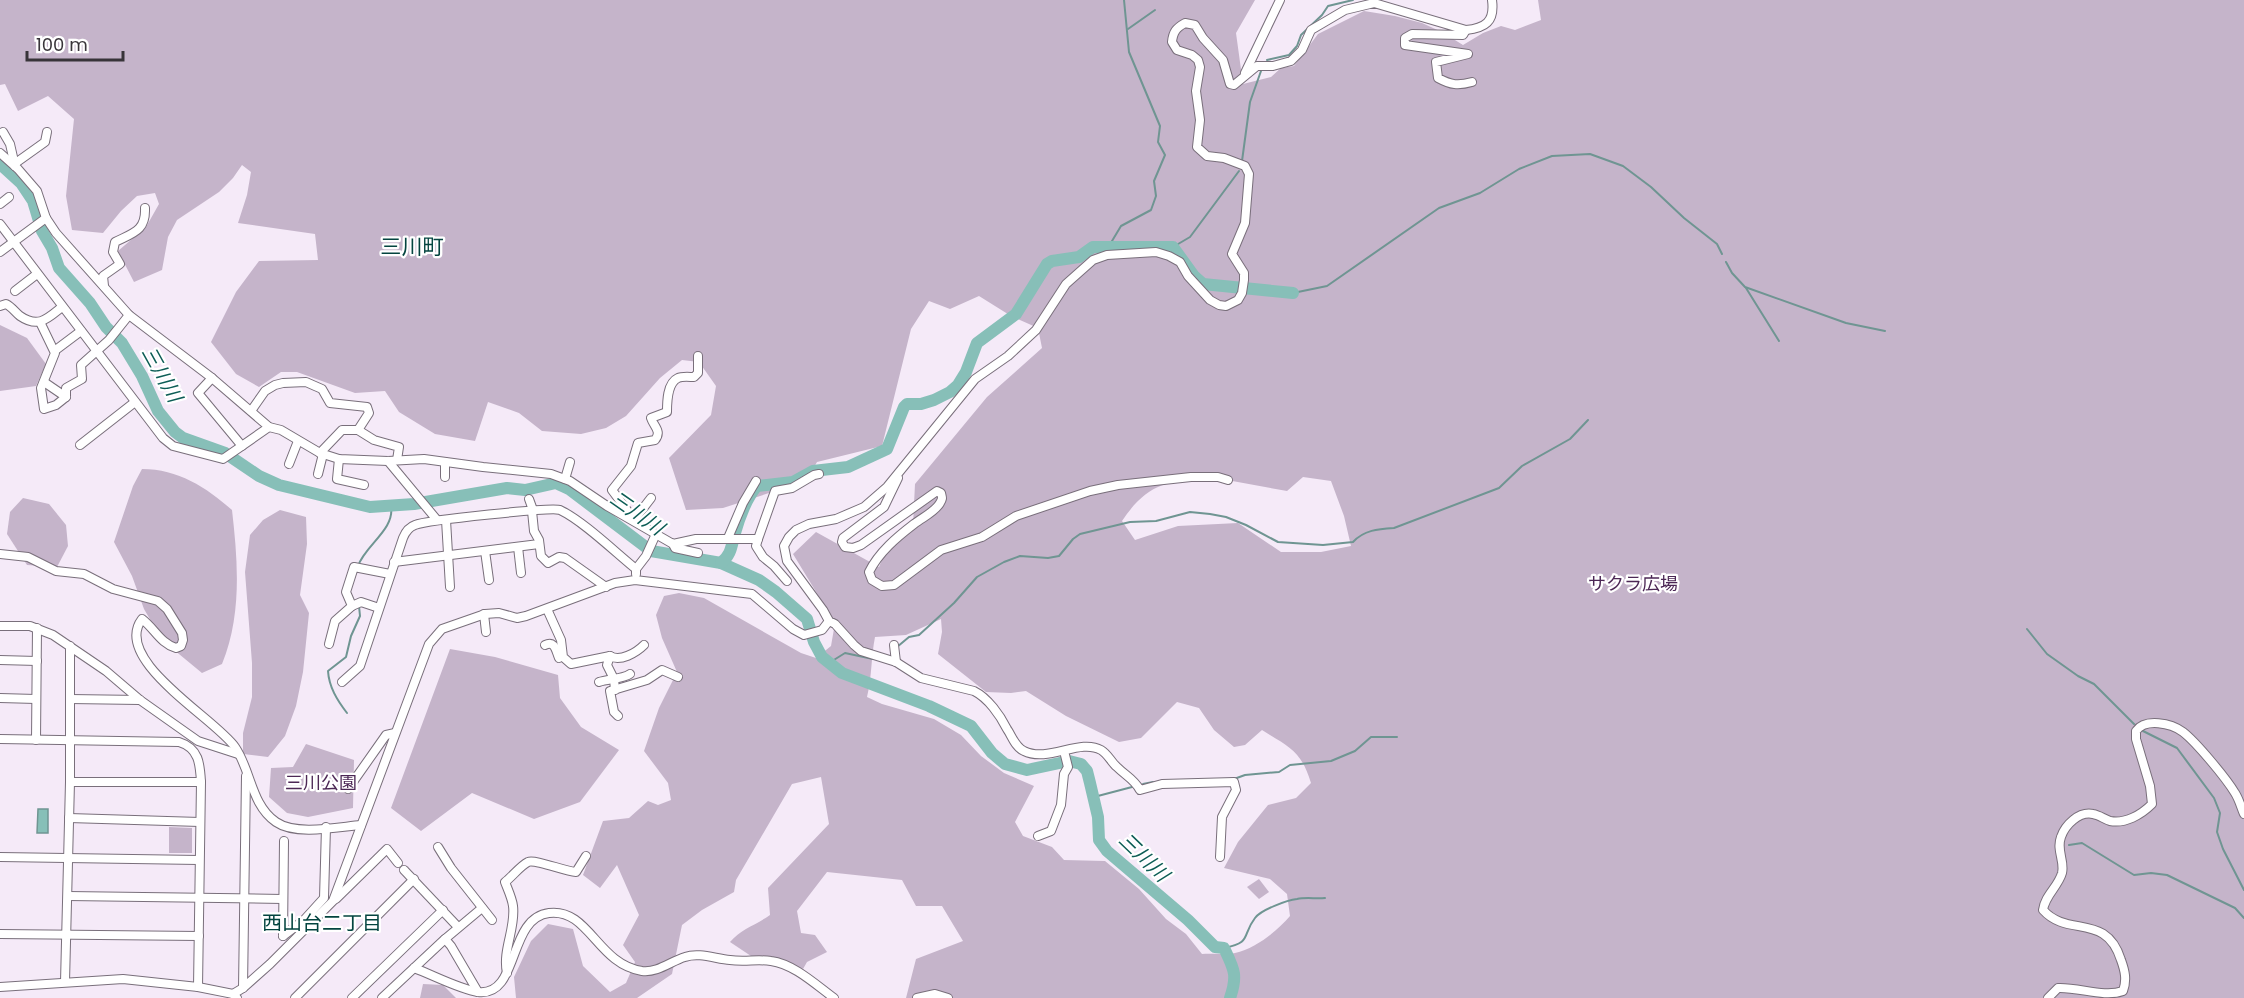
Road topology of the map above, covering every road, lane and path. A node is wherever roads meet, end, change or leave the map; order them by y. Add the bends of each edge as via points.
1 (1280, 0) edge
2 (1492, 0) edge
3 (1377, 2) edge
4 (1466, 30) junction
5 (1244, 76) junction
6 (1472, 82) dead end
7 (3, 132) dead end
8 (47, 132) dead end
9 (0, 153) edge
10 (17, 164) junction
11 (9, 197) dead end
12 (0, 204) edge
13 (145, 208) dead end
14 (45, 218) junction
15 (0, 224) edge
16 (14, 242) junction
17 (0, 252) edge
18 (37, 274) junction
19 (104, 287) junction
20 (15, 291) dead end
21 (0, 306) edge
22 (62, 307) junction
23 (129, 315) junction
24 (40, 322) junction
25 (81, 331) junction
26 (57, 348) dead end
27 (97, 352) junction
28 (698, 356) dead end
29 (212, 378) junction
30 (44, 382) junction
31 (66, 397) junction
32 (135, 402) junction
33 (251, 411) junction
34 (269, 427) junction
35 (358, 430) junction
36 (298, 441) junction
37 (80, 445) dead end
38 (239, 448) junction
39 (322, 454) junction
40 (481, 457) dead end
41 (339, 459) junction
42 (393, 461) junction
43 (445, 462) junction
44 (570, 462) dead end
45 (290, 464) dead end
46 (483, 468) junction
47 (318, 474) dead end
48 (819, 474) dead end
49 (898, 474) junction
50 (445, 477) dead end
51 (565, 479) junction
52 (1228, 480) dead end
53 (756, 481) dead end
54 (364, 485) dead end
55 (651, 498) dead end
56 (528, 499) dead end
57 (533, 511) junction
58 (442, 520) junction
59 (636, 522) junction
60 (654, 538) junction
61 (729, 538) junction
62 (758, 539) junction
63 (539, 544) junction
64 (673, 544) junction
65 (518, 547) junction
66 (485, 551) junction
67 (698, 553) dead end
68 (0, 554) edge
69 (448, 555) junction
70 (394, 562) junction
71 (636, 569) junction
72 (521, 573) dead end
73 (390, 574) junction
74 (489, 580) dead end
75 (635, 580) junction
76 (787, 581) dead end
77 (450, 587) dead end
78 (606, 587) junction
79 (356, 604) junction
80 (379, 608) junction
81 (547, 609) junction
82 (484, 614) junction
83 (828, 621) junction
84 (0, 626) edge
85 (38, 628) junction
86 (486, 632) dead end
87 (329, 644) dead end
88 (545, 645) dead end
89 (644, 645) dead end
90 (70, 646) junction
91 (610, 657) junction
92 (0, 660) edge
93 (37, 661) junction
94 (571, 664) junction
95 (630, 674) dead end
96 (613, 677) junction
97 (678, 677) dead end
98 (342, 682) dead end
99 (598, 682) dead end
100 (615, 690) junction
101 (0, 698) edge
102 (36, 699) junction
103 (70, 699) junction
104 (140, 700) junction
105 (618, 716) dead end
106 (395, 733) junction
107 (0, 740) edge
108 (36, 740) junction
109 (69, 740) junction
110 (198, 741) junction
111 (191, 748) junction
112 (1064, 753) junction
113 (238, 754) junction
114 (246, 773) junction
115 (70, 782) junction
116 (201, 782) junction
117 (348, 789) dead end
118 (2244, 814) edge
119 (69, 818) junction
120 (200, 822) junction
121 (361, 825) junction
122 (326, 827) junction
123 (1038, 836) dead end
124 (284, 841) dead end
125 (438, 847) dead end
126 (586, 856) dead end
127 (0, 857) edge
128 (68, 857) junction
129 (1220, 857) dead end
130 (200, 860) junction
131 (414, 879) junction
132 (68, 896) junction
133 (200, 898) junction
134 (243, 899) junction
135 (283, 899) junction
136 (333, 901) junction
137 (482, 908) junction
138 (443, 910) junction
139 (492, 920) dead end
140 (458, 927) junction
141 (0, 934) edge
142 (67, 936) junction
143 (199, 936) junction
144 (445, 939) junction
145 (414, 968) junction
146 (507, 974) junction
147 (65, 982) junction
148 (0, 987) edge
149 (198, 987) junction
150 (243, 988) junction
151 (478, 992) junction
152 (219, 995) edge
153 (235, 996) edge
154 (295, 998) edge
155 (352, 998) edge
156 (382, 998) edge
157 (834, 998) edge
158 (917, 998) edge
159 (948, 998) edge
160 (2048, 998) edge

1 - 5 street
2 - 4 street via 1489,20 1481,28
3 - 4 street
3 - 5 street via 1345,10 1311,30 1292,62 1257,66
4 - 6 street via 1463,34 1412,34 1405,38 1404,45 1468,54 1436,62 1438,78 1450,84
5 - 49 street via 1230,84 1223,60 1195,25 1185,23 1173,33 1172,42 1177,50 1192,55 1200,67 1196,91 1200,120 1197,147 1207,156 1245,165 1249,174 1245,223 1232,254 1244,280 1242,293 1233,304 1219,305 1210,300 1180,262 1156,252 1107,255 1093,260 1066,284 1036,330 975,379
7 - 10 street
8 - 10 street via 45,142
9 - 10 street
10 - 14 street via 37,191
11 - 12 street
13 - 19 street via 142,226 115,242 114,252 120,264 103,276
14 - 16 street
14 - 19 street
15 - 16 street
16 - 17 street
16 - 18 street
18 - 20 street
18 - 22 street
19 - 23 street
21 - 24 street via 6,304 20,315
22 - 24 street
22 - 25 street
23 - 27 street
23 - 29 street
24 - 30 street via 55,353
25 - 26 street
25 - 27 street
27 - 31 street via 81,365 82,379 66,388
27 - 32 street
28 - 59 street via 698,373 675,380 668,393 667,412 651,418 658,436 638,443 631,466 612,490
29 - 33 street
29 - 38 street via 198,393
30 - 31 street
30 - 31 street via 44,410
32 - 37 street
32 - 38 street via 173,446 224,459
33 - 34 street
33 - 35 street via 269,388 306,382 322,389 330,403 369,409
34 - 36 street
34 - 38 street
35 - 39 street via 342,430
35 - 42 street via 374,440 399,447
36 - 39 street
36 - 45 street
39 - 41 street
39 - 47 street
40 - 46 street
41 - 42 street
41 - 54 street via 337,479
42 - 43 street
42 - 58 street via 416,495
43 - 46 street
43 - 50 street
44 - 51 street
46 - 51 street via 551,474
48 - 62 street via 792,488 775,491
49 - 52 street via 884,507 848,532 842,542 845,547 861,545 937,491 942,497 933,510 877,558 869,572 872,580 882,586 894,585 941,550 982,537 1016,516 1090,492 1191,477
49 - 83 street via 864,507 796,530 784,546 787,561
51 - 59 street
53 - 61 street
55 - 59 street
56 - 57 street
57 - 58 street
57 - 63 street
57 - 71 street via 561,511
58 - 69 street
58 - 70 street via 414,525 406,531
59 - 60 street
60 - 64 street
60 - 71 street
61 - 62 street
61 - 64 street
62 - 76 street via 756,546 763,557
63 - 65 street
63 - 78 street via 541,556 548,563 562,557
64 - 67 street via 675,548
65 - 66 street
65 - 72 street
66 - 69 street
66 - 74 street
68 - 113 street via 27,556 56,571 84,574 113,589 158,601 172,617 183,640 176,648 167,645 142,619 137,639 145,661
69 - 70 street
69 - 77 street
70 - 73 street
71 - 75 street
73 - 79 street via 358,568 346,592
73 - 80 street
75 - 78 street
75 - 83 street via 752,594 804,635 817,633
78 - 81 street
79 - 80 street
79 - 87 street via 335,621
80 - 98 street via 360,666
81 - 82 street via 517,618
81 - 94 street via 558,632 563,657
82 - 86 street
82 - 106 street via 442,629 429,644
83 - 112 street via 861,651 879,656 895,653 921,678 981,695 1018,748 1042,754
84 - 85 street
85 - 90 street
85 - 93 street
88 - 94 street via 557,648 563,665
89 - 91 street via 623,658
90 - 103 street
90 - 104 street
91 - 94 street
91 - 96 street via 607,665
92 - 93 street
93 - 102 street
95 - 96 street
96 - 99 street
96 - 100 street
97 - 100 street via 662,670 647,680
100 - 105 street via 610,691
101 - 102 street
102 - 108 street
103 - 104 street
103 - 109 street
104 - 110 street
106 - 117 street via 386,735
106 - 121 street
107 - 108 street
108 - 109 street
109 - 111 street via 179,742
109 - 115 street
110 - 111 street
110 - 113 street
111 - 116 street via 200,761
112 - 123 street via 1068,767 1061,805 1051,831
112 - 129 street via 1085,747 1103,751 1140,790 1162,784 1234,782 1236,790 1222,817
113 - 114 street
114 - 122 street via 264,809 276,822 296,830
114 - 134 street
115 - 116 street
115 - 119 street
116 - 120 street
118 - 160 street via 2236,794 2183,732 2161,724 2140,726 2136,739 2152,804 2122,821 2091,813 2068,824 2058,848 2063,871 2044,900 2043,909 2060,922 2102,932 2118,952 2126,982 2123,992 2115,995 2058,988
119 - 120 street
119 - 128 street
120 - 130 street
121 - 122 street
121 - 136 street
122 - 135 street via 322,901 283,936
124 - 135 street
125 - 137 street
126 - 146 street via 576,872 538,861 528,862 505,882 513,904
127 - 128 street
128 - 130 street
128 - 132 street
130 - 133 street
131 - 136 street via 387,849
131 - 138 street
131 - 154 street
132 - 133 street
132 - 142 street
133 - 134 street
133 - 143 street
134 - 135 street
134 - 150 street
136 - 150 street
137 - 139 street
137 - 140 street
138 - 140 street
138 - 155 street
140 - 144 street
141 - 142 street
142 - 143 street
142 - 147 street
143 - 149 street
144 - 145 street
144 - 151 street
145 - 151 street
145 - 156 street
146 - 151 street via 496,987
146 - 157 street via 531,920 557,913 575,918 605,951 632,968 658,969 698,955 733,961 772,961 790,968
147 - 148 street
147 - 149 street via 123,979
149 - 152 street
150 - 153 street
152 - 153 street
158 - 159 street via 935,994

